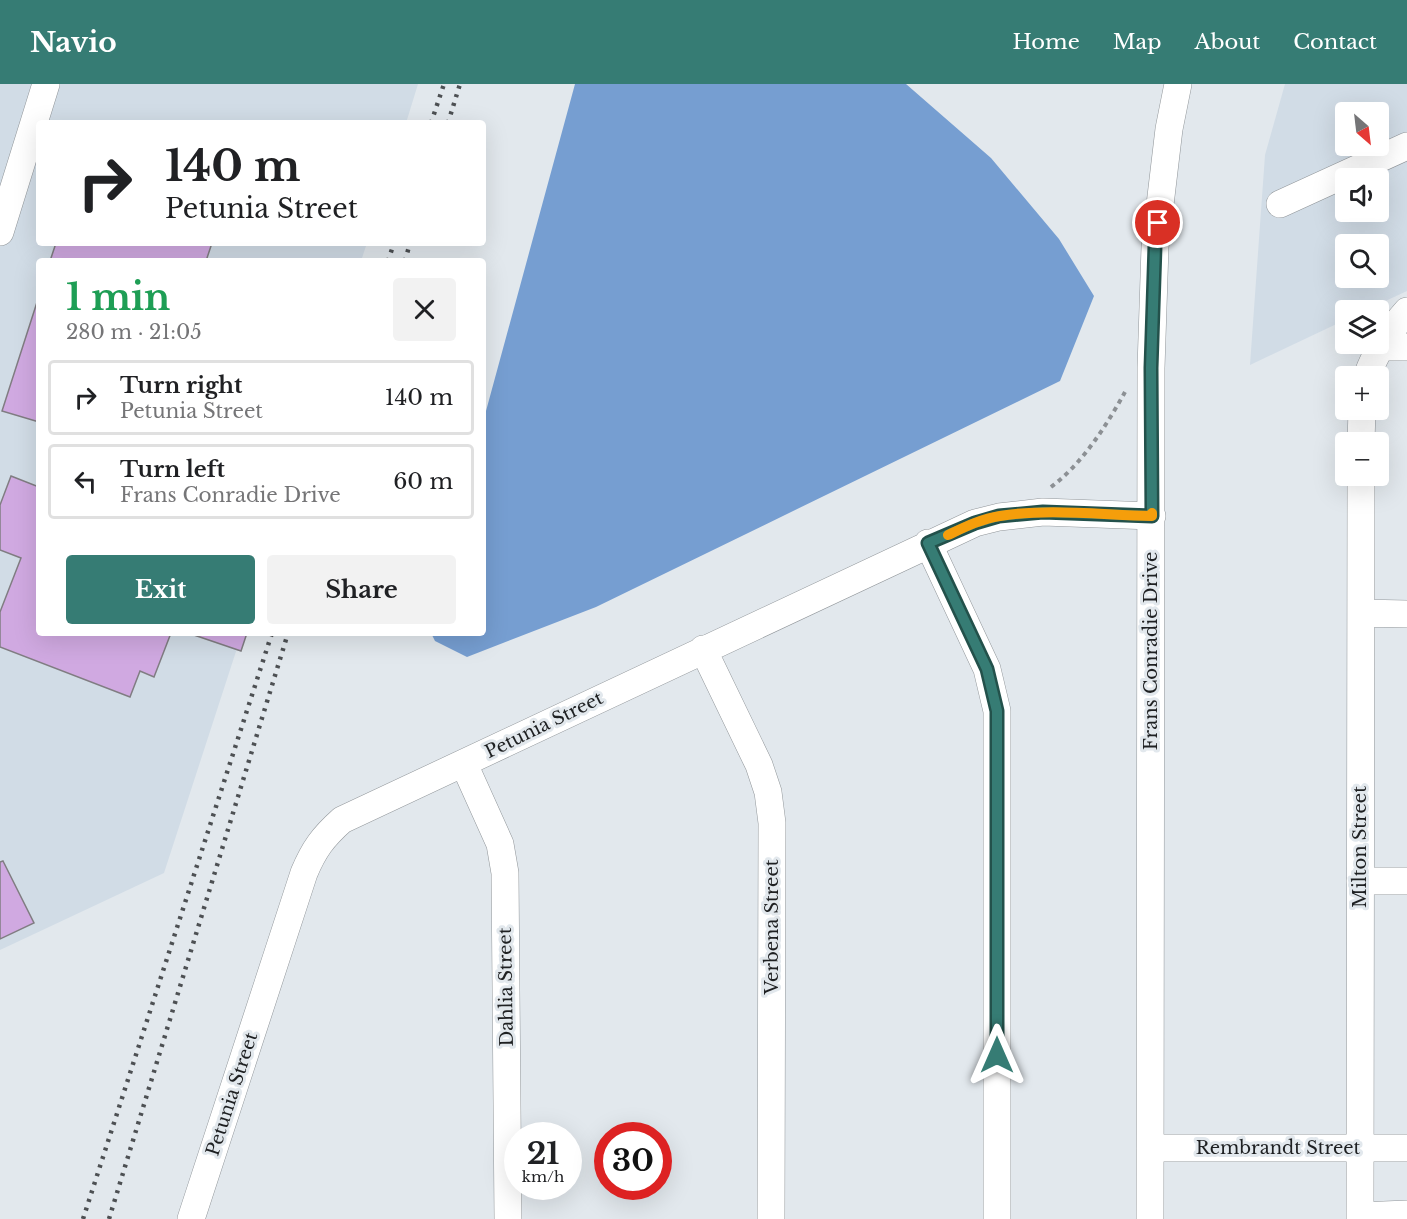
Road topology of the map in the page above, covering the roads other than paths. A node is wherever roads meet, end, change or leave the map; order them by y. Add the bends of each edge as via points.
1 (46, 84) edge
2 (1178, 84) edge
3 (1407, 146) edge
4 (1280, 204) dead end
5 (0, 232) edge
6 (1407, 311) edge
7 (1389, 332) edge
8 (1389, 347) edge
9 (1407, 347) edge
10 (1361, 486) edge
11 (1152, 516) junction
12 (928, 543) junction
13 (1361, 614) junction
14 (1407, 614) edge
15 (703, 649) junction
16 (464, 764) junction
17 (1360, 881) junction
18 (1407, 881) edge
19 (1150, 1148) junction
20 (1360, 1148) junction
21 (1407, 1148) edge
22 (1407, 1214) edge
23 (1360, 1217) edge
24 (191, 1219) edge
25 (508, 1219) edge
26 (771, 1219) edge
27 (997, 1219) edge
28 (1150, 1219) edge

1 - 5 street
2 - 11 street, Frans Conradie Drive via 1155,246
3 - 4 street
6 - 7 street
8 - 9 street
10 - 13 street, Milton Street
11 - 12 street, Petunia Street via 1043,512 999,516
11 - 19 street, Frans Conradie Drive
12 - 15 street, Petunia Street
12 - 27 street via 987,669 997,711
13 - 14 street
13 - 17 street, Milton Street
15 - 16 street, Petunia Street
15 - 26 street, Verbena Street via 759,765 772,823
16 - 24 street, Petunia Street via 342,820 313,850
16 - 25 street, Dahlia Street via 500,844 505,873
17 - 18 street
17 - 20 street, Milton Street
19 - 20 street, Rembrandt Street
19 - 28 street, Frans Conradie Drive
20 - 21 street, Rembrandt Street
20 - 23 street, Milton Street
22 - 23 street

